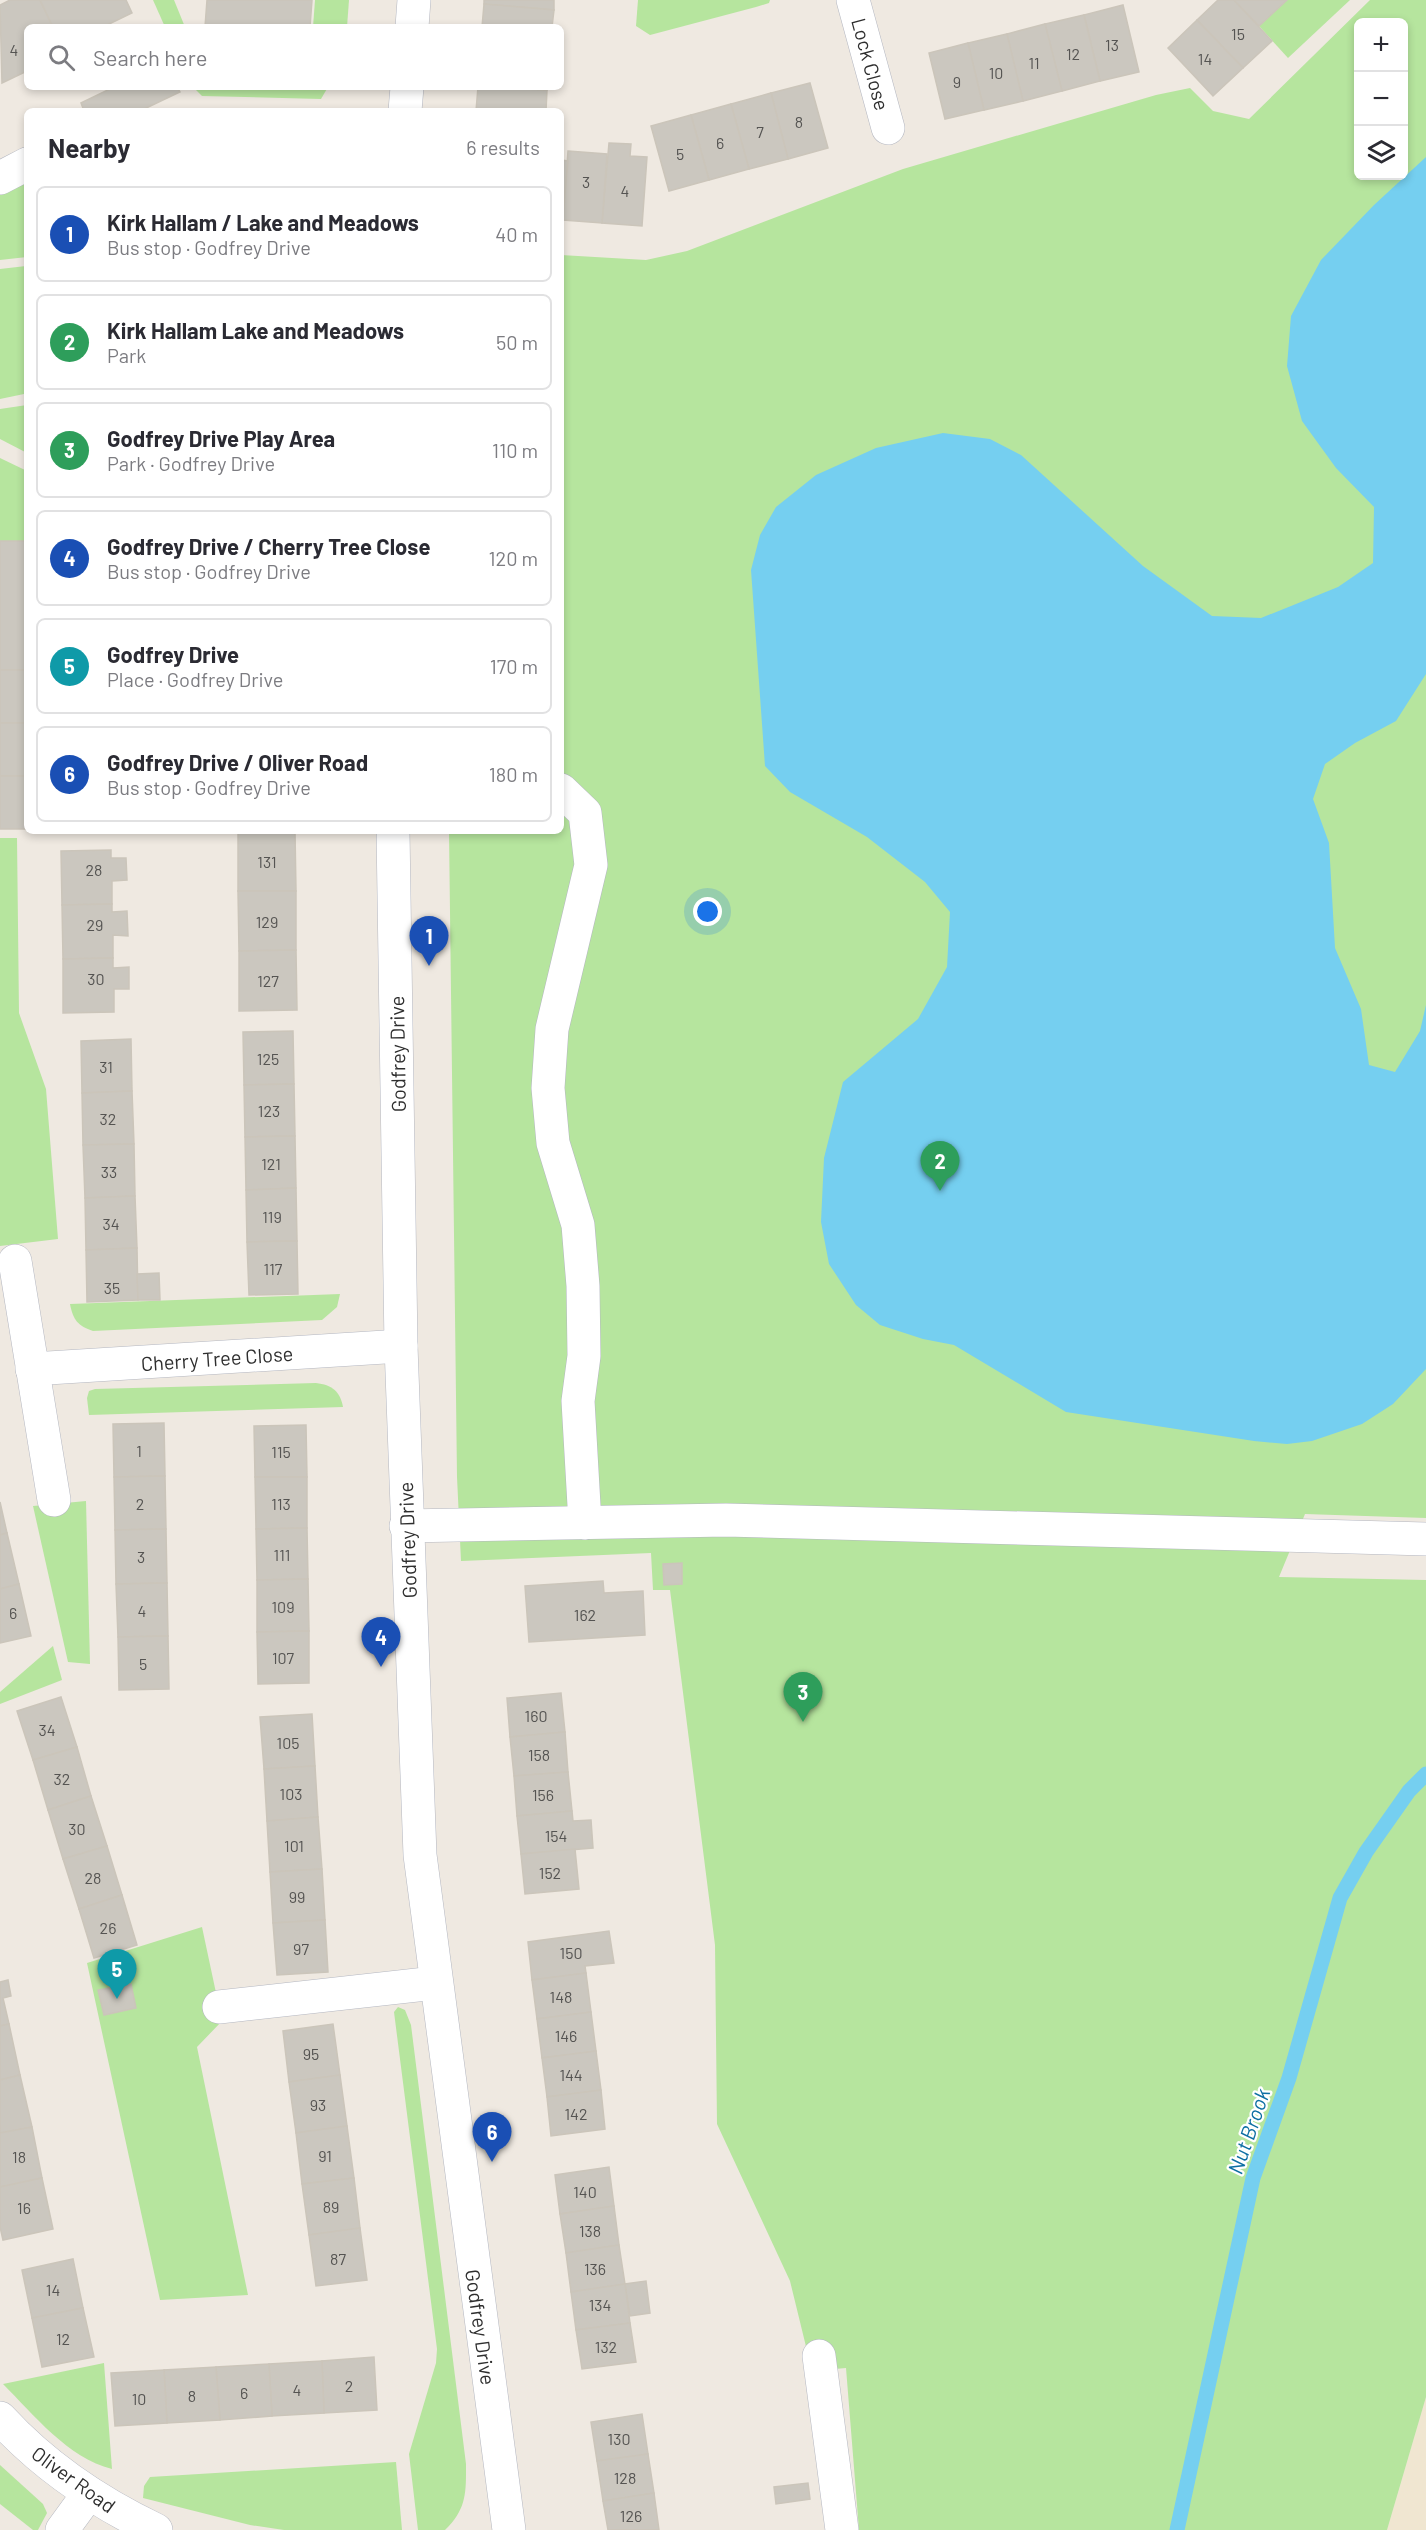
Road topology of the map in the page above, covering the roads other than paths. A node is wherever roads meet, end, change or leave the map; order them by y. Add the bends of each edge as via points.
1 (414, 0) edge
2 (853, 0) edge
3 (412, 24) edge
4 (407, 90) edge
5 (405, 108) edge
6 (888, 128) dead end
7 (24, 166) edge
8 (0, 178) edge
9 (564, 793) edge
10 (393, 834) edge
11 (15, 1261) dead end
12 (401, 1346) junction
13 (32, 1369) junction
14 (54, 1500) dead end
15 (585, 1523) junction
16 (406, 1526) junction
17 (1426, 1539) edge
18 (435, 1983) junction
19 (219, 2007) dead end
20 (819, 2356) dead end
21 (0, 2418) edge
22 (89, 2493) junction
23 (62, 2530) edge
24 (156, 2530) edge
25 (509, 2530) edge
26 (842, 2530) edge

1 - 3 street
2 - 6 street, Lock Close
4 - 5 street
7 - 8 street
9 - 15 street via 585,813 591,865 552,1029 548,1088 553,1143 578,1224 584,1356 578,1401
10 - 12 street, Godfrey Drive
11 - 13 street
12 - 13 street, Cherry Tree Close
12 - 16 street, Godfrey Drive
13 - 14 street
15 - 16 street
15 - 17 street via 726,1520
16 - 18 street, Godfrey Drive via 420,1855
18 - 19 street
18 - 25 street, Godfrey Drive
20 - 26 street
21 - 22 street, Oliver Road via 64,2477
22 - 23 street
22 - 24 street, Oliver Road

